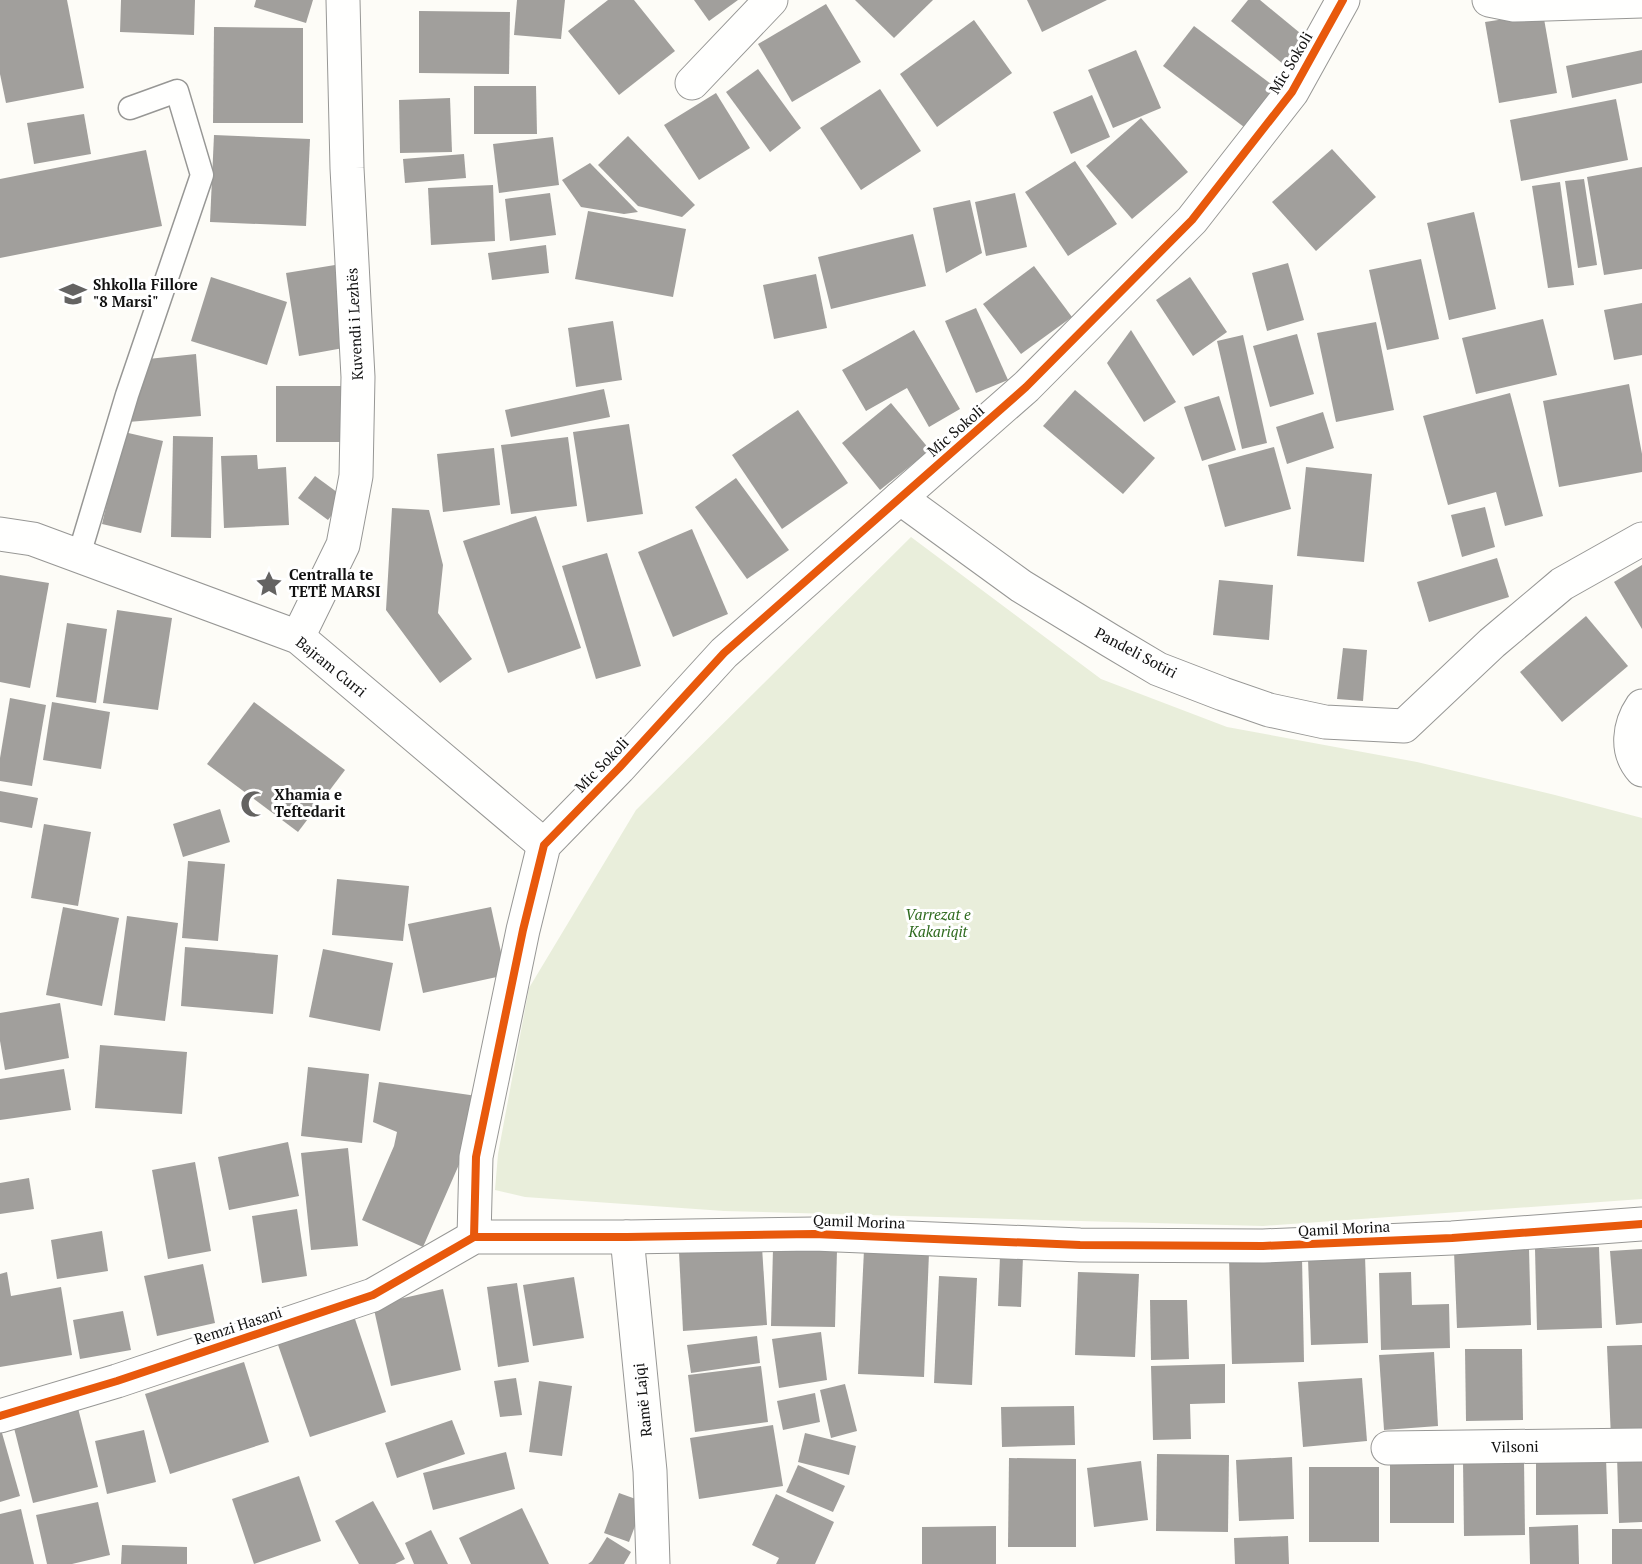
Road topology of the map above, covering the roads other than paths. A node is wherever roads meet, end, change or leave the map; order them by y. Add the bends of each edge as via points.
1 (343, 0) edge
2 (771, 0) edge
3 (1342, 0) edge
4 (1489, 0) edge
5 (1642, 1) edge
6 (692, 83) dead end
7 (130, 108) dead end
8 (900, 498) junction
9 (0, 534) edge
10 (1642, 539) edge
11 (79, 555) junction
12 (298, 638) junction
13 (1642, 706) edge
14 (1642, 770) edge
15 (544, 845) junction
16 (1642, 1224) edge
17 (474, 1237) junction
18 (627, 1237) junction
19 (0, 1416) edge
20 (1642, 1445) edge
21 (1388, 1448) dead end
22 (653, 1564) edge

1 - 12 street, Kuvendi i Lezhës via 358,377 356,476 343,545
2 - 6 street
3 - 8 street, Mic Sokoli via 1292,92 1192,220 1026,387
4 - 5 street via 1514,5
7 - 11 lane via 177,91 202,175 127,395
8 - 10 street, Pandeli Sotiri via 1021,586 1158,669 1269,710 1325,722 1404,726 1562,584
8 - 15 street, Mic Sokoli via 724,653
9 - 11 street, Bajram Curri via 33,538
11 - 12 street, Bajram Curri
12 - 15 street, Bajram Curri
13 - 14 street via 1630,733 1632,750
15 - 17 street via 476,1157
16 - 18 street, Qamil Morina via 1263,1246 1080,1245 814,1234
17 - 18 street, Qamil Morina
17 - 19 street, Remzi Hasani via 372,1295
18 - 22 street, Ramë Lajqi via 650,1471
20 - 21 street, Vilsoni

